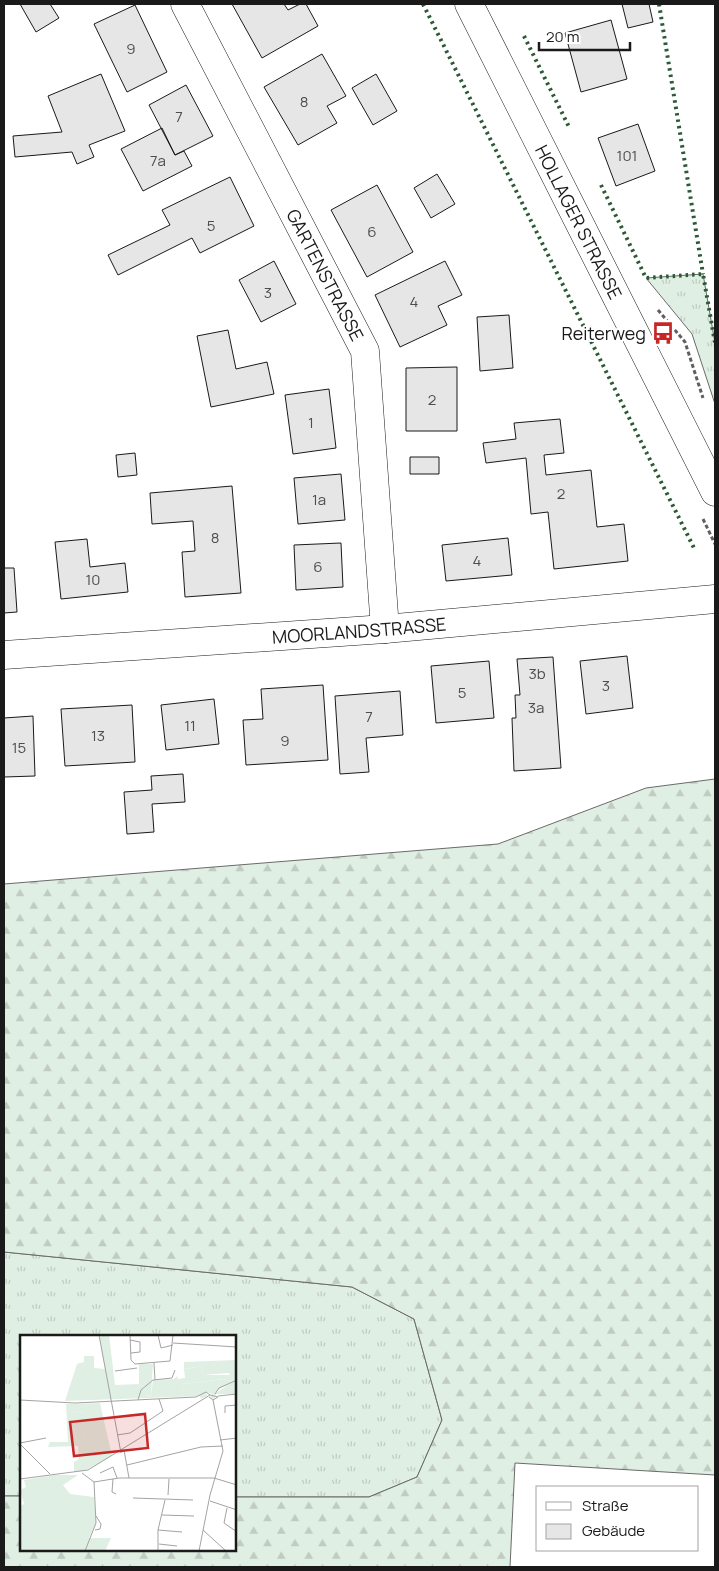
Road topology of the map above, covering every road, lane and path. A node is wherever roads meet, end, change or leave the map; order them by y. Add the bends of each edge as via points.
1 (184, 4) edge
2 (469, 4) edge
3 (715, 492) edge
4 (715, 599) edge
5 (385, 629) junction
6 (4, 655) edge

1 - 5 street, GARTENSTRASSE via 366,351
2 - 3 street, HOLLAGER STRASSE
4 - 5 street, MOORLANDSTRASSE
5 - 6 street, MOORLANDSTRASSE

